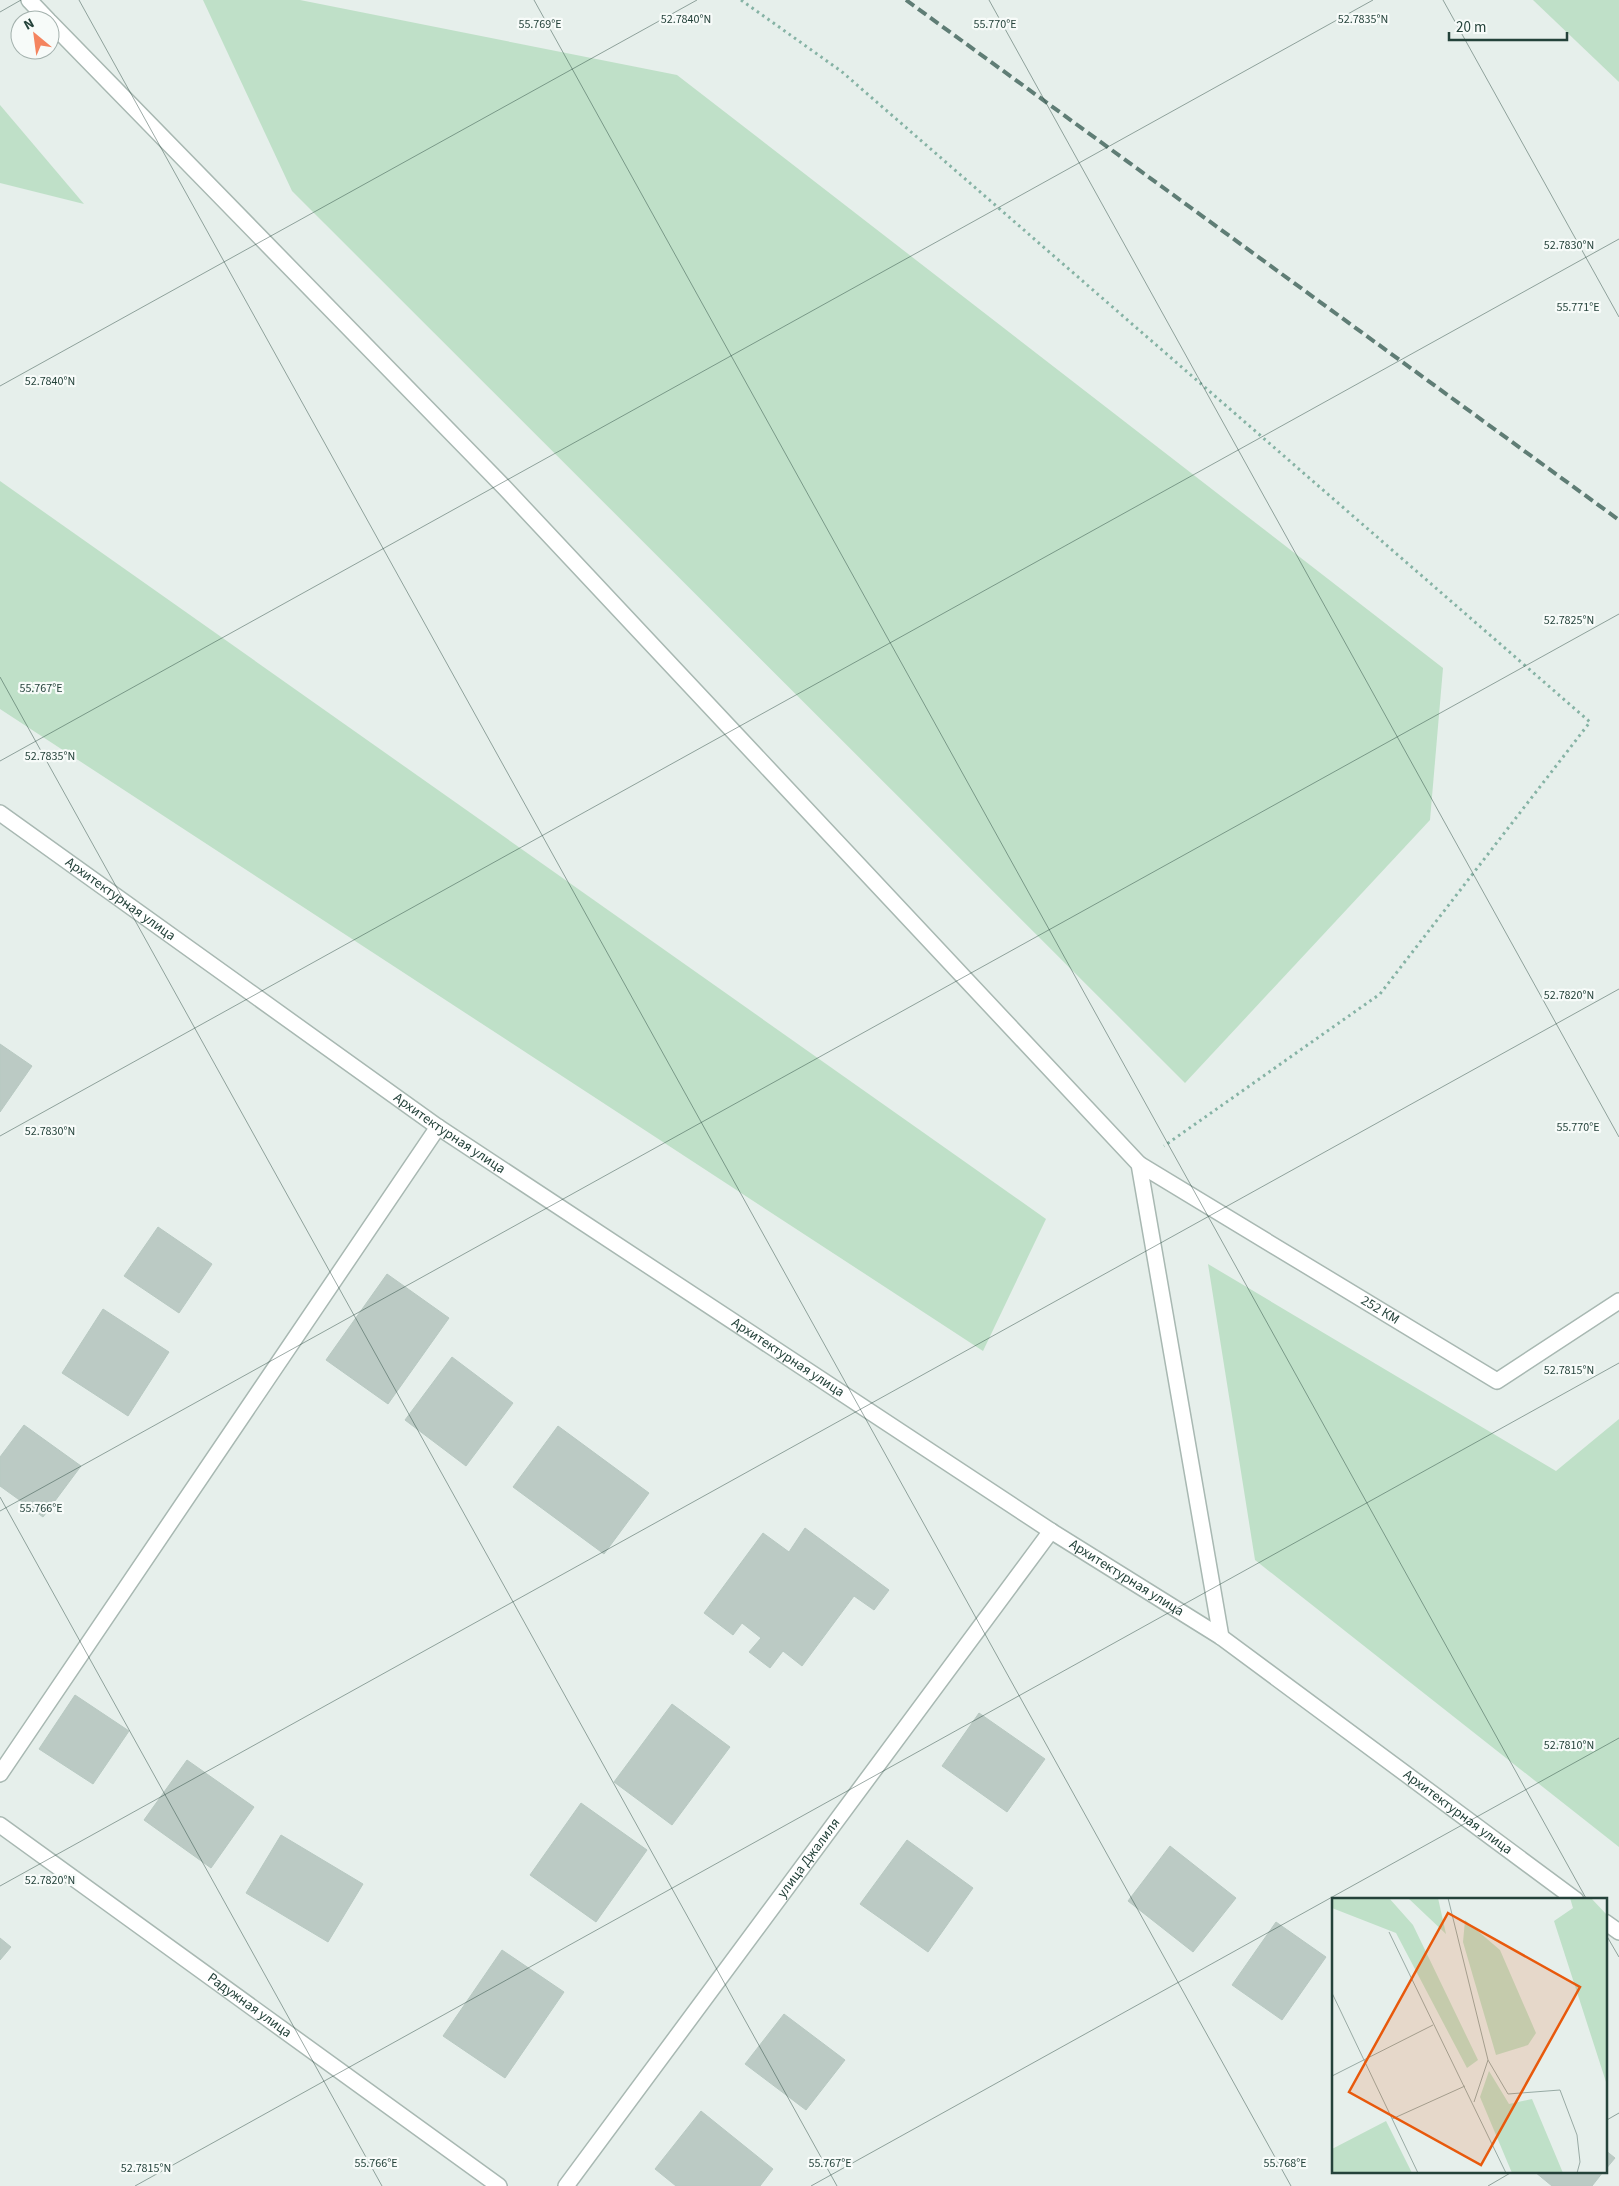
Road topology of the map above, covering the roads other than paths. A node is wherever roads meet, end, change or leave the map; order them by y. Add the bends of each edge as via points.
1 (29, 0) edge
2 (39, 10) edge
3 (60, 32) edge
4 (0, 813) edge
5 (438, 1127) junction
6 (1139, 1164) junction
7 (1619, 1302) edge
8 (1051, 1531) junction
9 (1221, 1637) junction
10 (0, 1774) edge
11 (0, 1825) edge
12 (1573, 1898) edge
13 (1606, 1923) edge
14 (1619, 1932) edge
15 (499, 2186) edge
16 (566, 2186) edge

1 - 2 street
3 - 6 street via 504,487
4 - 5 street, Архитектурная улица
5 - 8 street, Архитектурная улица
5 - 10 street
6 - 7 street, 252 КМ via 1497,1381
6 - 9 street
8 - 9 street, Архитектурная улица
8 - 16 street, улица Джалиля
9 - 12 street, Архитектурная улица
11 - 15 street, Радужная улица
13 - 14 street

